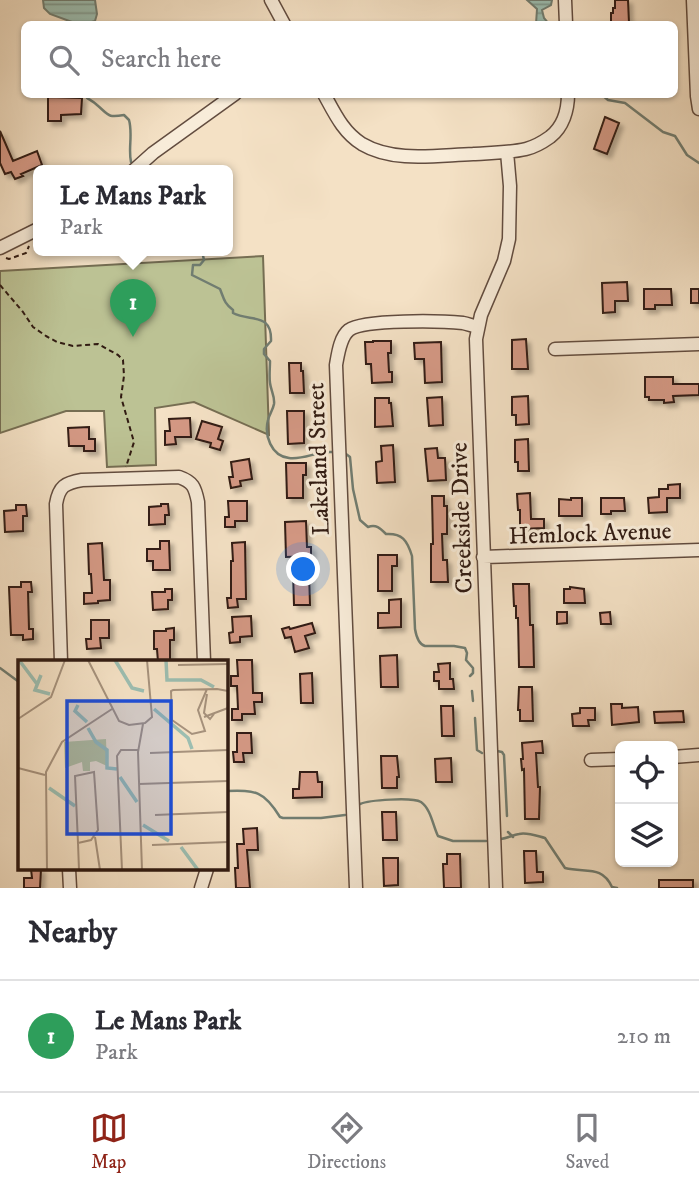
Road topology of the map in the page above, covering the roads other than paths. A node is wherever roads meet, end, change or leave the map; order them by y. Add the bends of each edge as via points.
1 (271, 0) edge
2 (565, 0) edge
3 (693, 0) edge
4 (282, 21) edge
5 (566, 21) edge
6 (697, 68) edge
7 (229, 98) edge
8 (326, 98) edge
9 (568, 98) edge
10 (699, 108) edge
11 (507, 152) junction
12 (140, 165) edge
13 (33, 232) edge
14 (0, 248) edge
15 (478, 327) junction
16 (699, 344) edge
17 (555, 349) dead end
18 (699, 550) edge
19 (483, 557) junction
20 (61, 660) edge
21 (204, 660) edge
22 (699, 755) edge
23 (678, 757) edge
24 (615, 759) edge
25 (591, 760) dead end
26 (69, 870) edge
27 (208, 870) edge
28 (70, 888) edge
29 (201, 888) edge
30 (356, 888) edge
31 (496, 888) edge

1 - 4 street
2 - 5 street
3 - 6 street
6 - 10 street
7 - 12 street
8 - 11 street via 346,133 384,153
9 - 11 street via 557,131 532,147
11 - 15 street, Creekside Drive via 509,239
13 - 14 street
15 - 19 street, Creekside Drive
15 - 30 street, Lakeland Street via 465,323 366,324 349,330 339,349 336,365
16 - 17 street
18 - 19 street, Hemlock Avenue
19 - 31 street, Creekside Drive
20 - 21 street via 58,493 82,480 179,477 188,480 197,497
22 - 23 street
24 - 25 street
26 - 28 street
27 - 29 street

